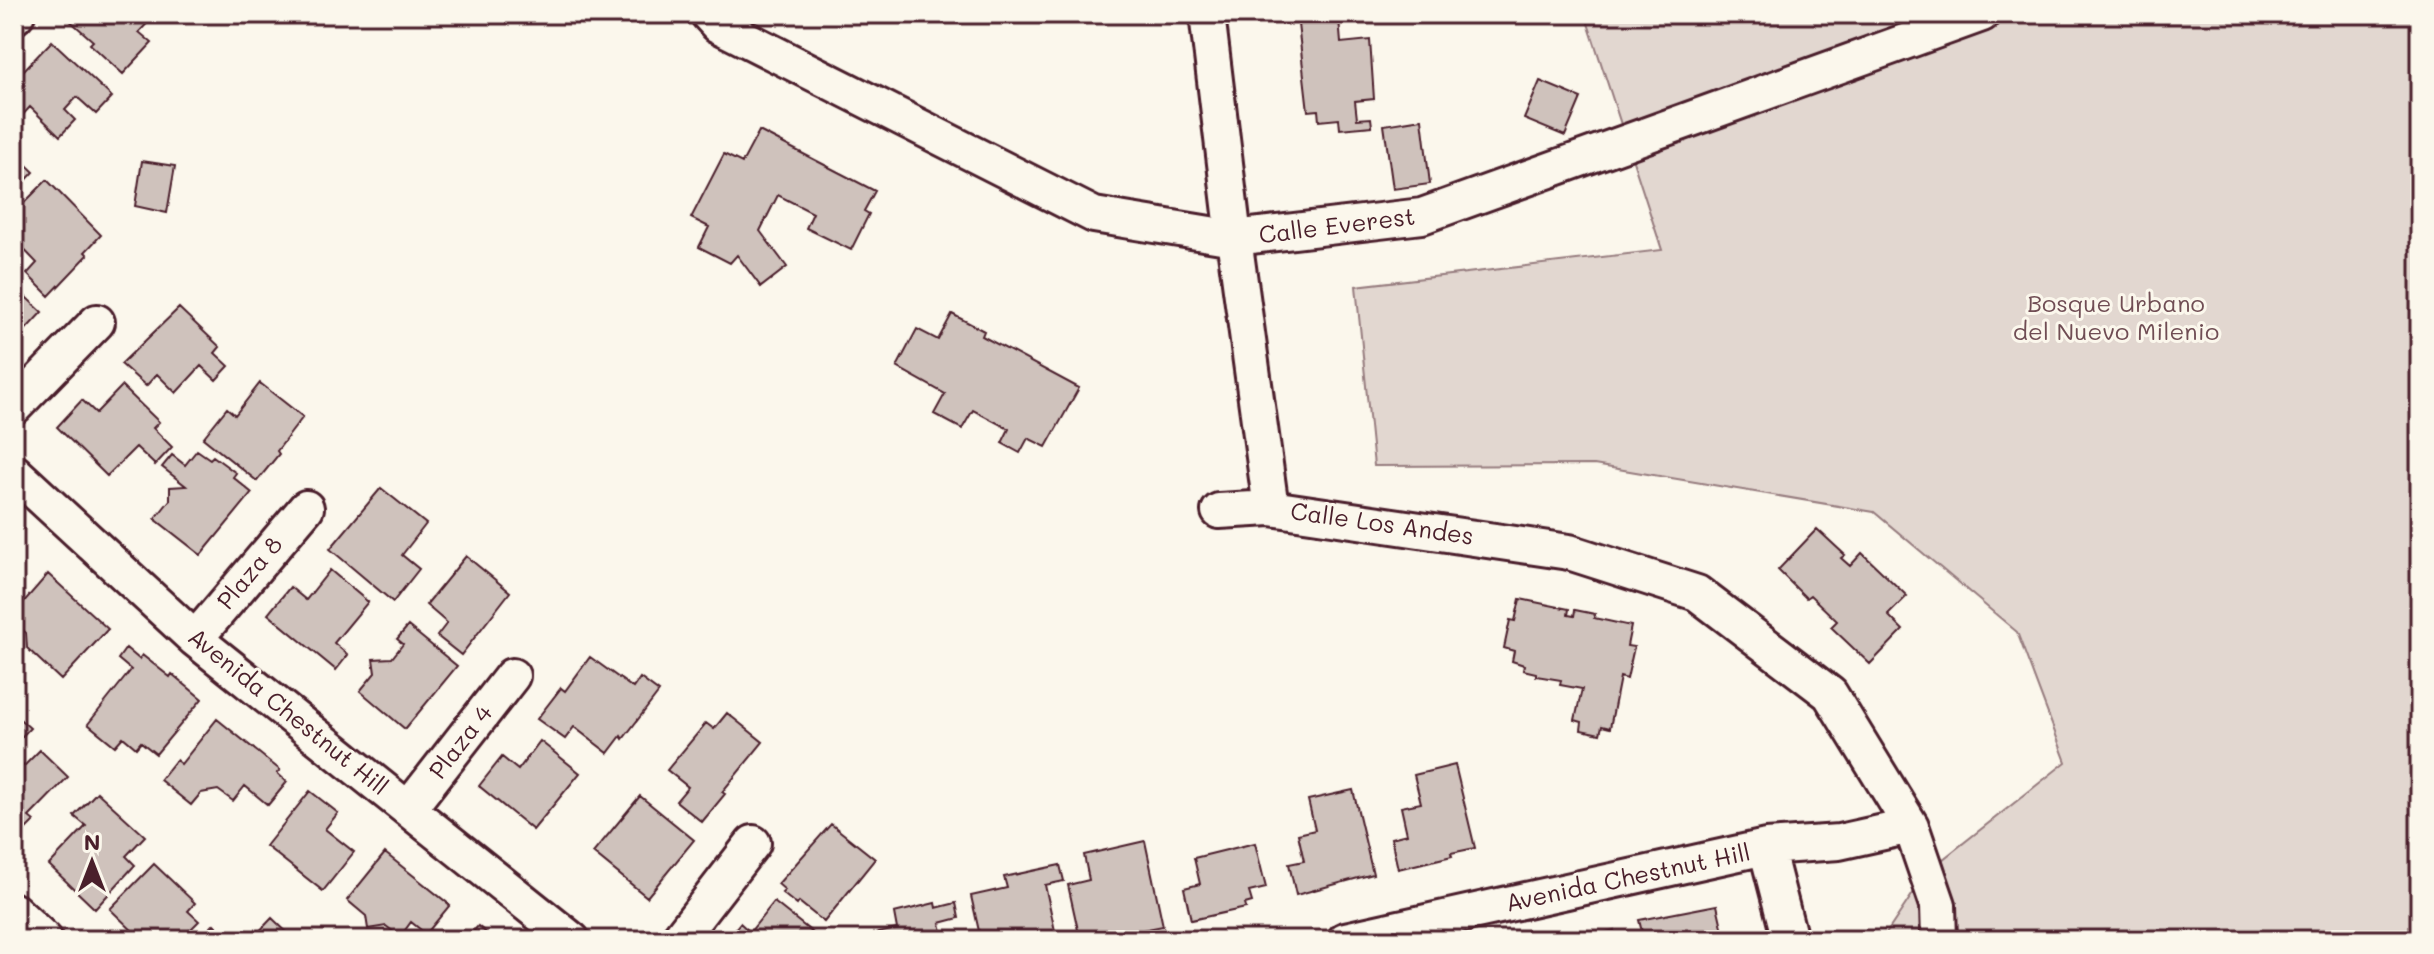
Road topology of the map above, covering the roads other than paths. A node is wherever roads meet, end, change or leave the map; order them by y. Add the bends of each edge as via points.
1 (708, 14) edge
2 (1207, 14) edge
3 (1982, 14) edge
4 (1234, 238) junction
5 (97, 322) dead end
6 (14, 407) edge
7 (14, 472) edge
8 (306, 508) dead end
9 (1271, 508) junction
10 (1219, 511) dead end
11 (195, 639) junction
12 (512, 676) dead end
13 (409, 808) junction
14 (1911, 826) junction
15 (753, 843) dead end
16 (1766, 847) junction
17 (14, 911) edge
18 (45, 940) edge
19 (572, 940) edge
20 (678, 940) edge
21 (1345, 940) edge
22 (1790, 940) edge
23 (1939, 940) edge

1 - 4 street, Calle Everest via 718,25 1094,215
2 - 4 street, Calle Los Andes
3 - 4 street, Calle Everest via 1422,216
4 - 9 street, Calle Los Andes
5 - 6 street
7 - 11 street, Avenida Chestnut Hill
8 - 11 street, Plaza 8
9 - 10 street
9 - 14 street, Calle Los Andes via 1569,552 1697,593 1830,694
11 - 13 street, Avenida Chestnut Hill
12 - 13 street, Plaza 4
13 - 19 street, Avenida Chestnut Hill
14 - 16 street, Avenida Chestnut Hill via 1839,842
14 - 23 street, Calle Los Andes via 1938,905
15 - 20 street
16 - 21 street, Avenida Chestnut Hill
16 - 22 street
17 - 18 street

